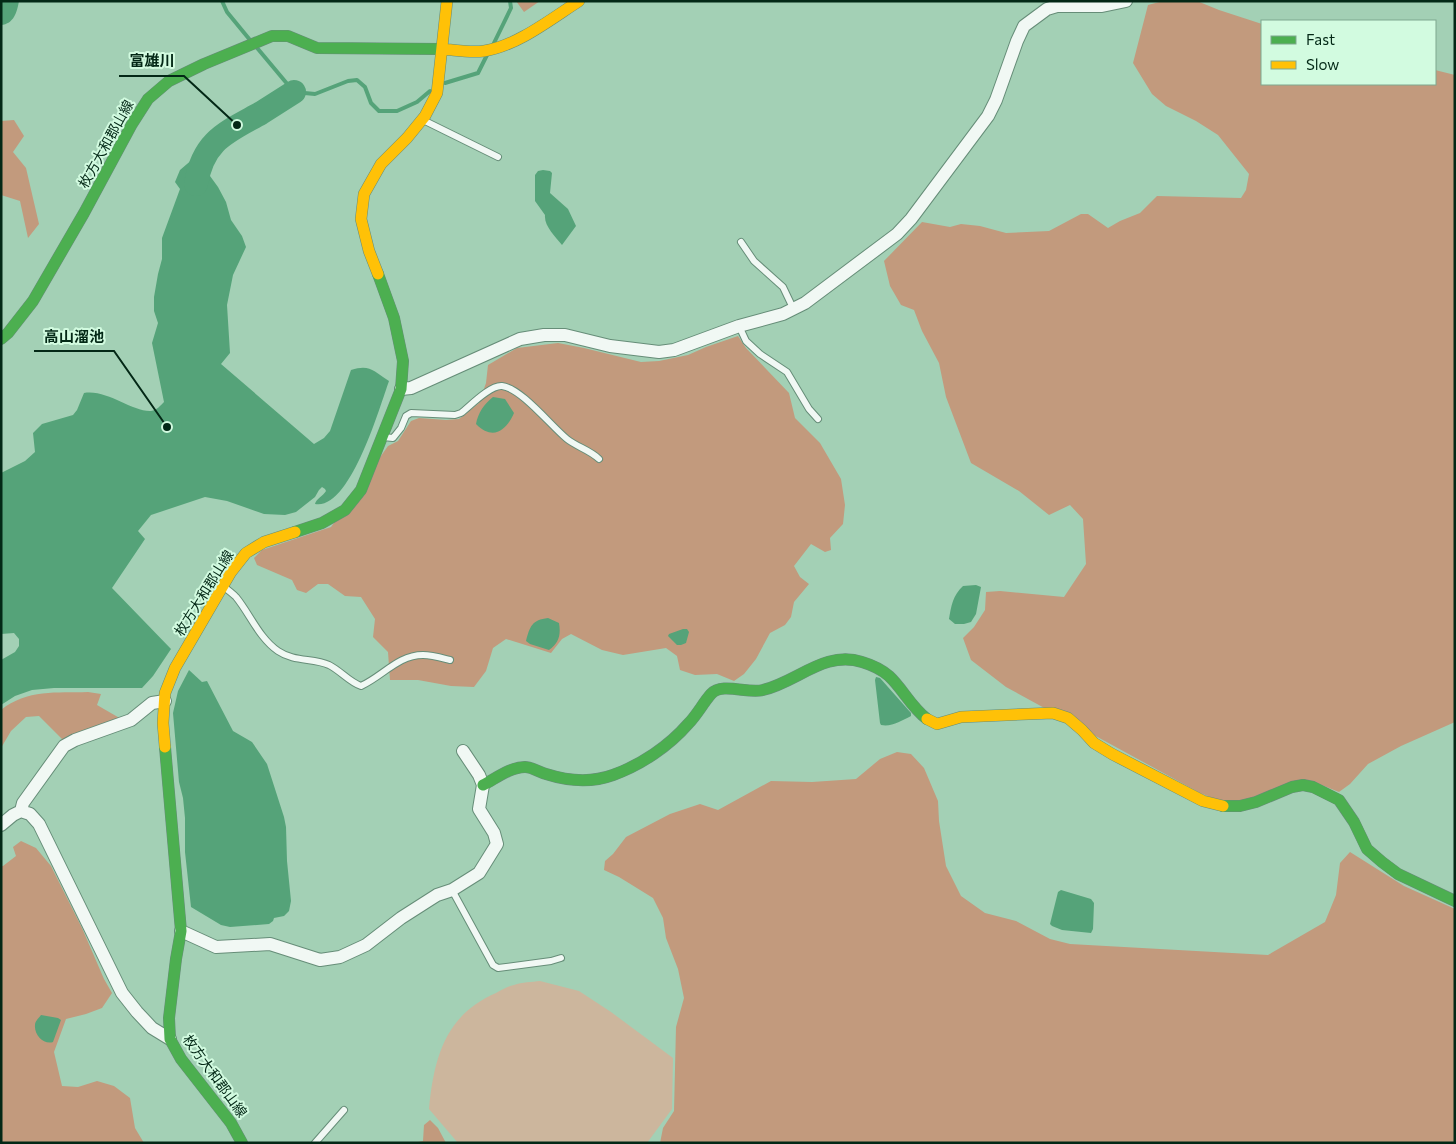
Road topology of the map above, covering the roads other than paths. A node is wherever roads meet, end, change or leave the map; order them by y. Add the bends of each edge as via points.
1 (447, 1) edge
2 (578, 1) edge
3 (1126, 1) edge
4 (442, 49) junction
5 (422, 119) junction
6 (498, 157) dead end
7 (740, 242) dead end
8 (793, 308) junction
9 (739, 326) junction
10 (1, 338) edge
11 (401, 389) junction
12 (818, 419) dead end
13 (382, 437) junction
14 (599, 459) dead end
15 (223, 586) junction
16 (450, 660) dead end
17 (164, 701) junction
18 (463, 751) dead end
19 (483, 785) junction
20 (21, 811) junction
21 (1, 825) edge
22 (452, 890) junction
23 (1455, 900) edge
24 (181, 931) junction
25 (561, 958) dead end
26 (170, 1039) junction
27 (344, 1110) dead end
28 (242, 1143) edge
29 (315, 1143) edge

1 - 4 main road, 枚方大和郡山線
2 - 4 main road via 507,44 486,51
3 - 8 street via 1102,6 1057,6 1024,26 988,116 911,219 897,234 806,303
4 - 5 main road, 枚方大和郡山線 via 437,93
4 - 10 main road, 枚方大和郡山線 via 324,49 288,36 272,36 169,81 148,99 33,300
5 - 6 lane
5 - 11 main road, 枚方大和郡山線 via 381,164 364,194 362,219 369,251 394,318 403,361
7 - 8 lane via 754,261 783,288
8 - 9 street via 783,314
9 - 11 street via 674,350 659,352 610,346 565,335 520,339 411,388
9 - 12 lane via 746,341 787,372
11 - 13 main road, 枚方大和郡山線
13 - 14 lane via 393,438 406,416 412,413 455,415 493,387 502,386 534,406 569,441
13 - 15 main road, 枚方大和郡山線 via 361,490 345,510 322,523 264,542 246,553
15 - 16 lane via 235,596 264,638 278,651 328,665 362,686 407,657 424,655
15 - 17 main road, 枚方大和郡山線 via 175,668
17 - 20 street via 152,703 131,720 64,746
17 - 24 main road, 枚方大和郡山線 via 163,723
18 - 19 street
19 - 22 street via 479,809 497,844 479,873
19 - 23 main road via 526,767 576,780 594,780 616,774 665,746 684,730 713,691 759,692 782,684 827,660 842,658 882,672 900,688 924,718 937,724 961,717 1035,713 1053,713 1068,718 1094,743 1203,801 1240,806 1292,787 1313,787 1337,799 1367,849 1382,862 1398,874
20 - 21 street
20 - 26 street via 30,814 39,824 122,994 152,1028
22 - 24 street via 436,895 366,945 340,958 320,960 270,944 216,947
22 - 25 lane via 493,965 498,968
24 - 26 main road, 枚方大和郡山線 via 169,1018
26 - 28 main road, 枚方大和郡山線
27 - 29 lane

